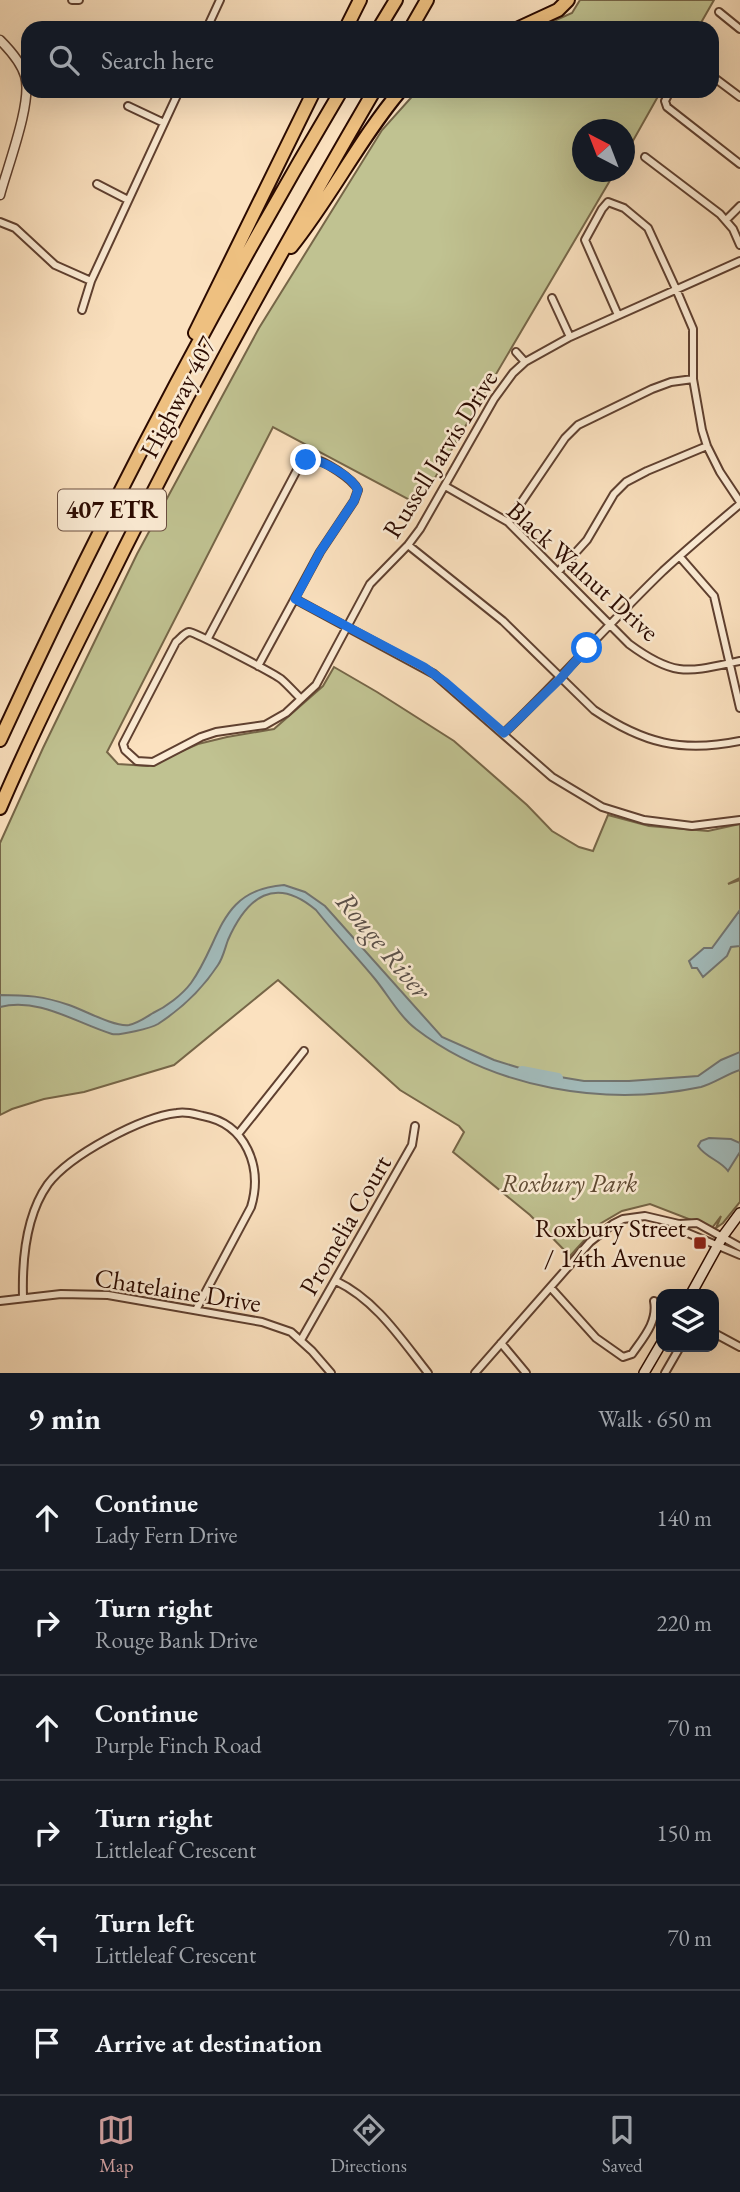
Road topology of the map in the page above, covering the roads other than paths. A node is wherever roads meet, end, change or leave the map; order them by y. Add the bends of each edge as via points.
1 (72, 0) edge
2 (79, 0) edge
3 (220, 0) edge
4 (360, 0) edge
5 (396, 0) edge
6 (427, 0) edge
7 (568, 0) edge
8 (719, 12) dead end
9 (210, 21) edge
10 (350, 21) edge
11 (383, 21) edge
12 (415, 21) edge
13 (534, 21) edge
14 (740, 29) edge
15 (0, 40) edge
16 (21, 68) edge
17 (719, 81) edge
18 (740, 97) edge
19 (26, 98) edge
20 (176, 98) edge
21 (311, 98) edge
22 (337, 98) edge
23 (370, 98) edge
24 (394, 98) edge
25 (666, 98) edge
26 (128, 106) dead end
27 (164, 123) junction
28 (645, 157) dead end
29 (740, 164) edge
30 (97, 184) dead end
31 (0, 195) edge
32 (128, 200) junction
33 (740, 206) edge
34 (726, 220) junction
35 (0, 222) edge
36 (740, 245) edge
37 (740, 261) edge
38 (271, 271) junction
39 (91, 281) junction
40 (676, 289) junction
41 (552, 298) dead end
42 (82, 310) dead end
43 (618, 315) junction
44 (570, 337) junction
45 (516, 352) dead end
46 (525, 362) junction
47 (185, 367) junction
48 (693, 379) junction
49 (707, 446) junction
50 (445, 486) junction
51 (740, 503) edge
52 (508, 522) junction
53 (408, 545) junction
54 (680, 557) junction
55 (558, 572) junction
56 (295, 599) junction
57 (610, 625) junction
58 (348, 628) junction
59 (208, 638) junction
60 (740, 661) edge
61 (730, 663) junction
62 (258, 666) junction
63 (560, 679) junction
64 (301, 699) junction
65 (740, 708) edge
66 (504, 733) junction
67 (0, 740) edge
68 (740, 741) edge
69 (0, 808) edge
70 (740, 820) edge
71 (304, 1051) dead end
72 (415, 1125) dead end
73 (239, 1133) junction
74 (740, 1213) edge
75 (679, 1224) junction
76 (721, 1241) junction
77 (740, 1247) edge
78 (740, 1255) edge
79 (336, 1281) junction
80 (551, 1288) junction
81 (694, 1289) edge
82 (23, 1297) junction
83 (0, 1301) edge
84 (654, 1301) dead end
85 (195, 1310) junction
86 (719, 1336) edge
87 (301, 1340) junction
88 (501, 1343) junction
89 (740, 1347) edge
90 (656, 1352) edge
91 (677, 1352) edge
92 (331, 1373) edge
93 (428, 1373) edge
94 (475, 1373) edge
95 (526, 1373) edge
96 (644, 1373) edge
97 (665, 1373) edge

1 - 2 street
3 - 9 street
4 - 10 highway
5 - 11 highway
6 - 12 highway
7 - 13 highway
8 - 14 street
15 - 16 street
17 - 18 street
19 - 31 street
20 - 27 street
21 - 47 highway via 195,334
22 - 47 highway, Highway 407 / 407 ETR
23 - 38 highway, Highway 407 / 407 ETR
24 - 38 highway via 306,228
25 - 29 street via 667,107
26 - 27 street
27 - 32 street
28 - 34 street
30 - 32 street
32 - 39 street
33 - 34 street
34 - 36 street
35 - 39 street via 15,228 55,265
37 - 40 street, Russell Jarvis Drive
38 - 69 highway, Highway 407 / 407 ETR via 146,504
39 - 42 street
40 - 43 street, Russell Jarvis Drive
40 - 43 street via 648,228 624,208 608,202 585,240
40 - 48 street via 693,329
41 - 44 street
43 - 44 street, Russell Jarvis Drive
44 - 46 street, Russell Jarvis Drive
45 - 46 street
46 - 50 street, Russell Jarvis Drive via 494,399
47 - 67 highway, Highway 407 / 407 ETR
48 - 49 street
48 - 52 street via 652,389 578,425
49 - 51 street
49 - 55 street via 626,482 587,540
50 - 52 street, Black Walnut Drive
50 - 53 street, Russell Jarvis Drive
51 - 54 street
52 - 55 street, Black Walnut Drive
53 - 58 street, Russell Jarvis Drive via 370,584
53 - 63 street via 495,615
54 - 57 street
54 - 61 street via 714,596
55 - 57 street, Black Walnut Drive
56 - 58 street
56 - 59 street via 358,490 348,477 313,459 298,468
56 - 62 street
57 - 61 street, Black Walnut Drive via 649,658 678,670
57 - 63 street
58 - 64 street, Russell Jarvis Drive via 316,685
58 - 66 street via 434,674
59 - 62 street
59 - 64 street, Russell Jarvis Drive via 189,632 176,642 123,744 137,761 153,762 216,732 265,725
60 - 61 street, Black Walnut Drive
61 - 65 street
62 - 64 street via 282,680
63 - 66 street
63 - 68 street via 604,717 651,740 703,748
66 - 70 street via 552,777 602,807 644,820 692,826
71 - 73 street
72 - 79 street, Promelia Court via 412,1145
73 - 82 street via 210,1117 180,1112 148,1122 74,1159 49,1183 34,1214
73 - 85 street via 254,1164 254,1196
74 - 76 main road
75 - 76 street via 683,1231
75 - 76 street via 697,1223
75 - 80 street via 645,1216 623,1219 590,1242
76 - 77 street
76 - 78 street
76 - 81 main road
79 - 87 street, Promelia Court
79 - 93 street via 372,1305
80 - 84 street via 596,1338 622,1357 632,1354 651,1325
80 - 88 street
82 - 83 street, Chatelaine Drive
82 - 85 street, Chatelaine Drive via 108,1295
85 - 87 street, Chatelaine Drive via 277,1325
86 - 89 street
87 - 92 street, Chatelaine Drive
88 - 94 street
88 - 95 street
90 - 96 main road
91 - 97 street

